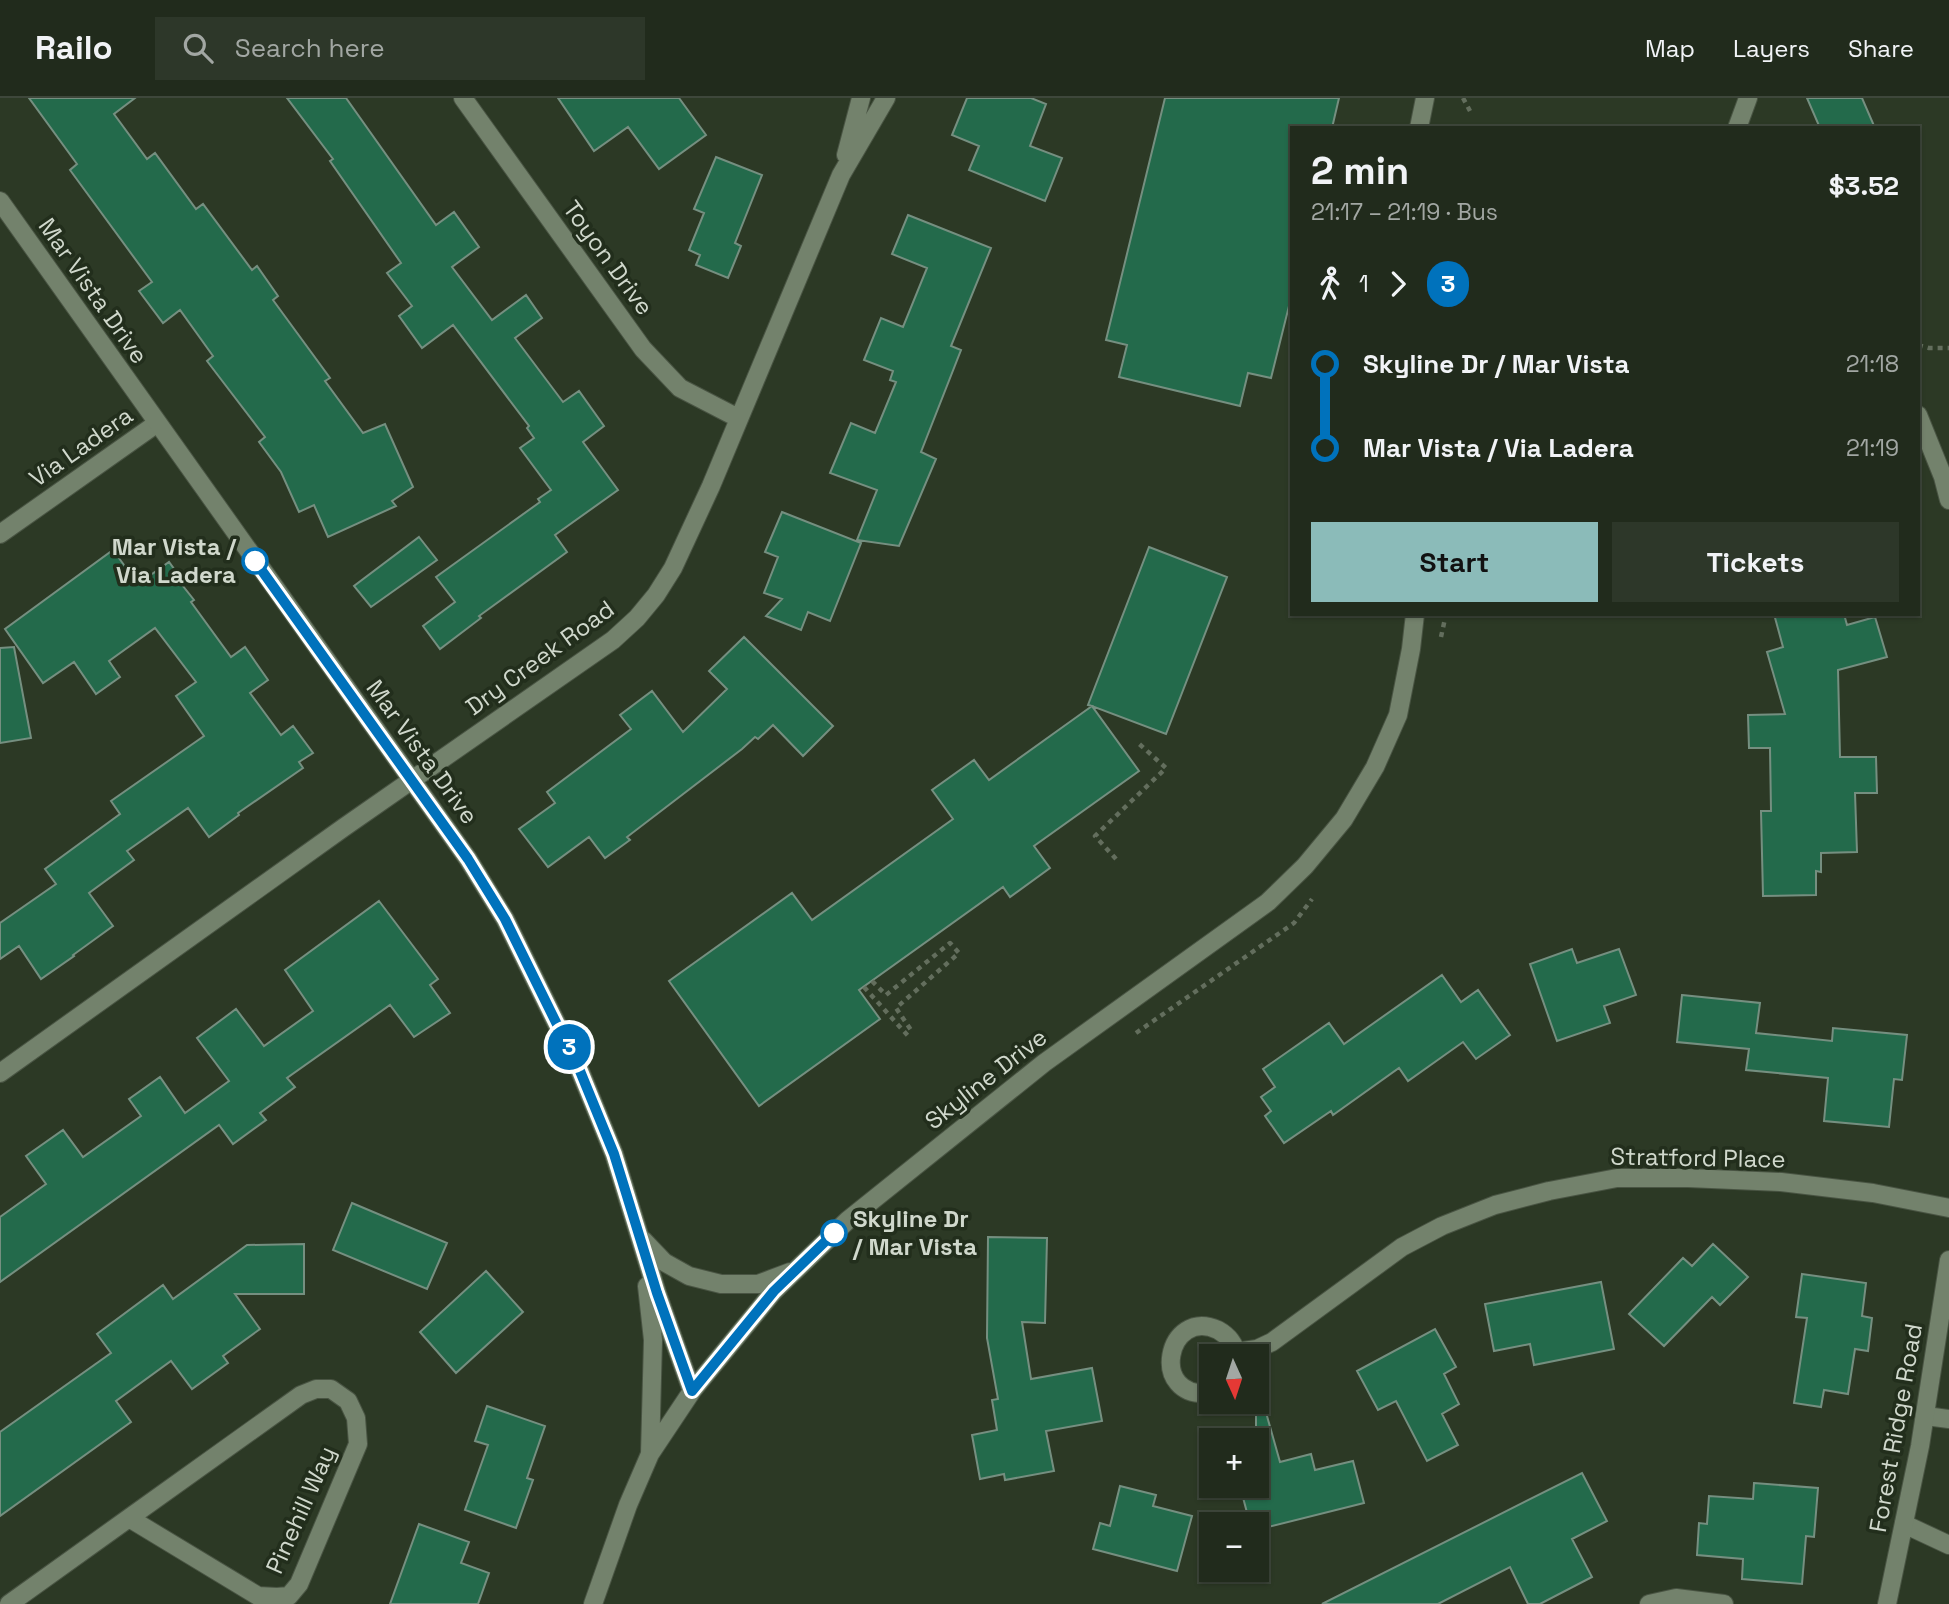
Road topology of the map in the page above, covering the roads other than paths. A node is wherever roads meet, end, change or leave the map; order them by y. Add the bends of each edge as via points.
1 (463, 98) edge
2 (860, 98) edge
3 (886, 98) edge
4 (1425, 98) edge
5 (1748, 98) edge
6 (1419, 126) edge
7 (1738, 126) edge
8 (841, 175) junction
9 (0, 201) edge
10 (738, 418) junction
11 (1920, 420) edge
12 (156, 424) junction
13 (1949, 500) edge
14 (0, 534) edge
15 (1415, 616) edge
16 (412, 779) junction
17 (0, 1073) edge
18 (1949, 1208) edge
19 (640, 1237) junction
20 (1949, 1260) edge
21 (797, 1269) junction
22 (1233, 1344) edge
23 (1268, 1344) edge
24 (692, 1391) junction
25 (1199, 1394) edge
26 (1926, 1416) junction
27 (1949, 1419) edge
28 (650, 1454) junction
29 (129, 1518) junction
30 (1904, 1524) junction
31 (1949, 1545) edge
32 (9, 1604) edge
33 (593, 1604) edge
34 (1649, 1604) edge
35 (1724, 1604) edge
36 (1887, 1604) edge

1 - 10 street, Toyon Drive via 643,349 680,388
2 - 8 street
3 - 8 street, Dry Creek Road
4 - 6 street
5 - 7 street
8 - 10 street, Dry Creek Road
9 - 12 street, Mar Vista Drive
10 - 16 street, Dry Creek Road via 673,568 637,618 613,640
11 - 13 street
12 - 14 street, Via Ladera
12 - 16 street, Mar Vista Drive
15 - 21 street, Skyline Drive via 1398,715 1375,767 1344,819 1305,866 1269,902 1022,1081 848,1220
16 - 17 street, Dry Creek Road
16 - 19 street, Mar Vista Drive via 505,919 540,987 614,1154
18 - 23 street, Stratford Place via 1781,1182 1701,1178 1617,1178 1549,1191 1495,1205 1402,1247
19 - 21 street via 664,1262 689,1276 722,1284 758,1284
19 - 24 street, Mar Vista Drive
19 - 28 street via 653,1340
20 - 26 street, Forest Ridge Road
21 - 24 street, Skyline Drive
22 - 25 street via 1214,1328 1202,1327 1174,1343 1170,1364 1179,1384
24 - 28 street, Skyline Drive
26 - 27 street
26 - 30 street, Forest Ridge Road
28 - 33 street, Skyline Drive
29 - 29 street, Pinehill Way via 302,1395 331,1389 348,1401 356,1418 358,1444 299,1584 289,1596 258,1596
29 - 32 street, Pinehill Way
30 - 31 street
30 - 36 street, Forest Ridge Road
34 - 35 street via 1676,1598

